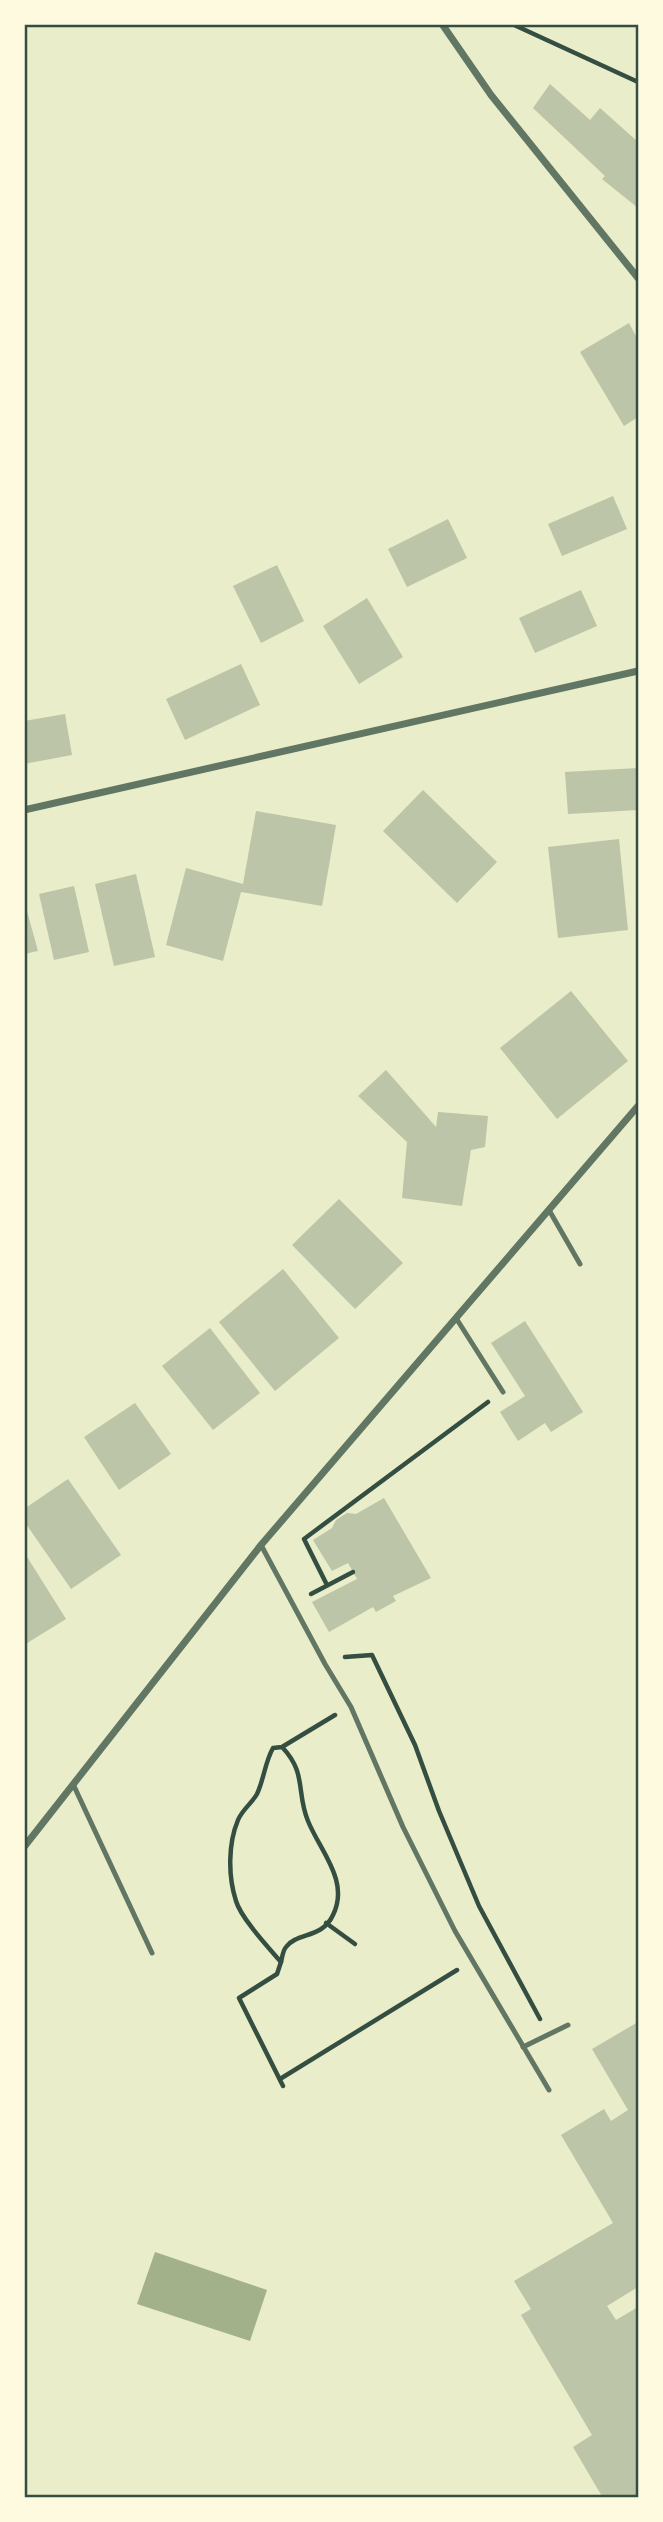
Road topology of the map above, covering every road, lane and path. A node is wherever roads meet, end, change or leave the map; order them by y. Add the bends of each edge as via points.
1 (442, 24) edge
2 (512, 24) edge
3 (639, 82) edge
4 (639, 278) edge
5 (639, 671) edge
6 (24, 810) edge
7 (639, 1106) edge
8 (549, 1210) junction
9 (580, 1264) dead end
10 (456, 1318) junction
11 (503, 1392) dead end
12 (466, 1417) dead end
13 (261, 1545) junction
14 (353, 1572) dead end
15 (327, 1585) junction
16 (291, 1603) junction
17 (338, 1657) dead end
18 (335, 1715) dead end
19 (282, 1747) junction
20 (73, 1784) junction
21 (24, 1847) edge
22 (326, 1923) junction
23 (355, 1944) dead end
24 (152, 1953) dead end
25 (472, 1961) junction
26 (281, 1962) junction
27 (568, 2025) dead end
28 (547, 2036) junction
29 (523, 2047) junction
30 (280, 2079) junction
31 (283, 2086) dead end
32 (550, 2090) dead end

1 - 4 street via 491,95
2 - 3 path
5 - 6 street
7 - 8 street
8 - 9 lane
8 - 10 street
10 - 11 lane
10 - 13 street
12 - 15 path via 304,1539
13 - 16 lane
13 - 20 street
14 - 15 path
15 - 16 path
16 - 25 lane via 351,1707 403,1827
17 - 28 path via 372,1655 415,1745 479,1906
18 - 19 path
19 - 22 path via 293,1758 307,1819 333,1869 339,1892 333,1916
19 - 26 path via 273,1748 257,1794 239,1817 230,1841 236,1903
20 - 21 street
20 - 24 lane
22 - 23 path
22 - 26 path via 318,1933 286,1947
25 - 29 lane
25 - 30 path
26 - 30 path via 277,1974 239,1998
27 - 28 lane
28 - 29 lane
29 - 32 lane
30 - 31 path

